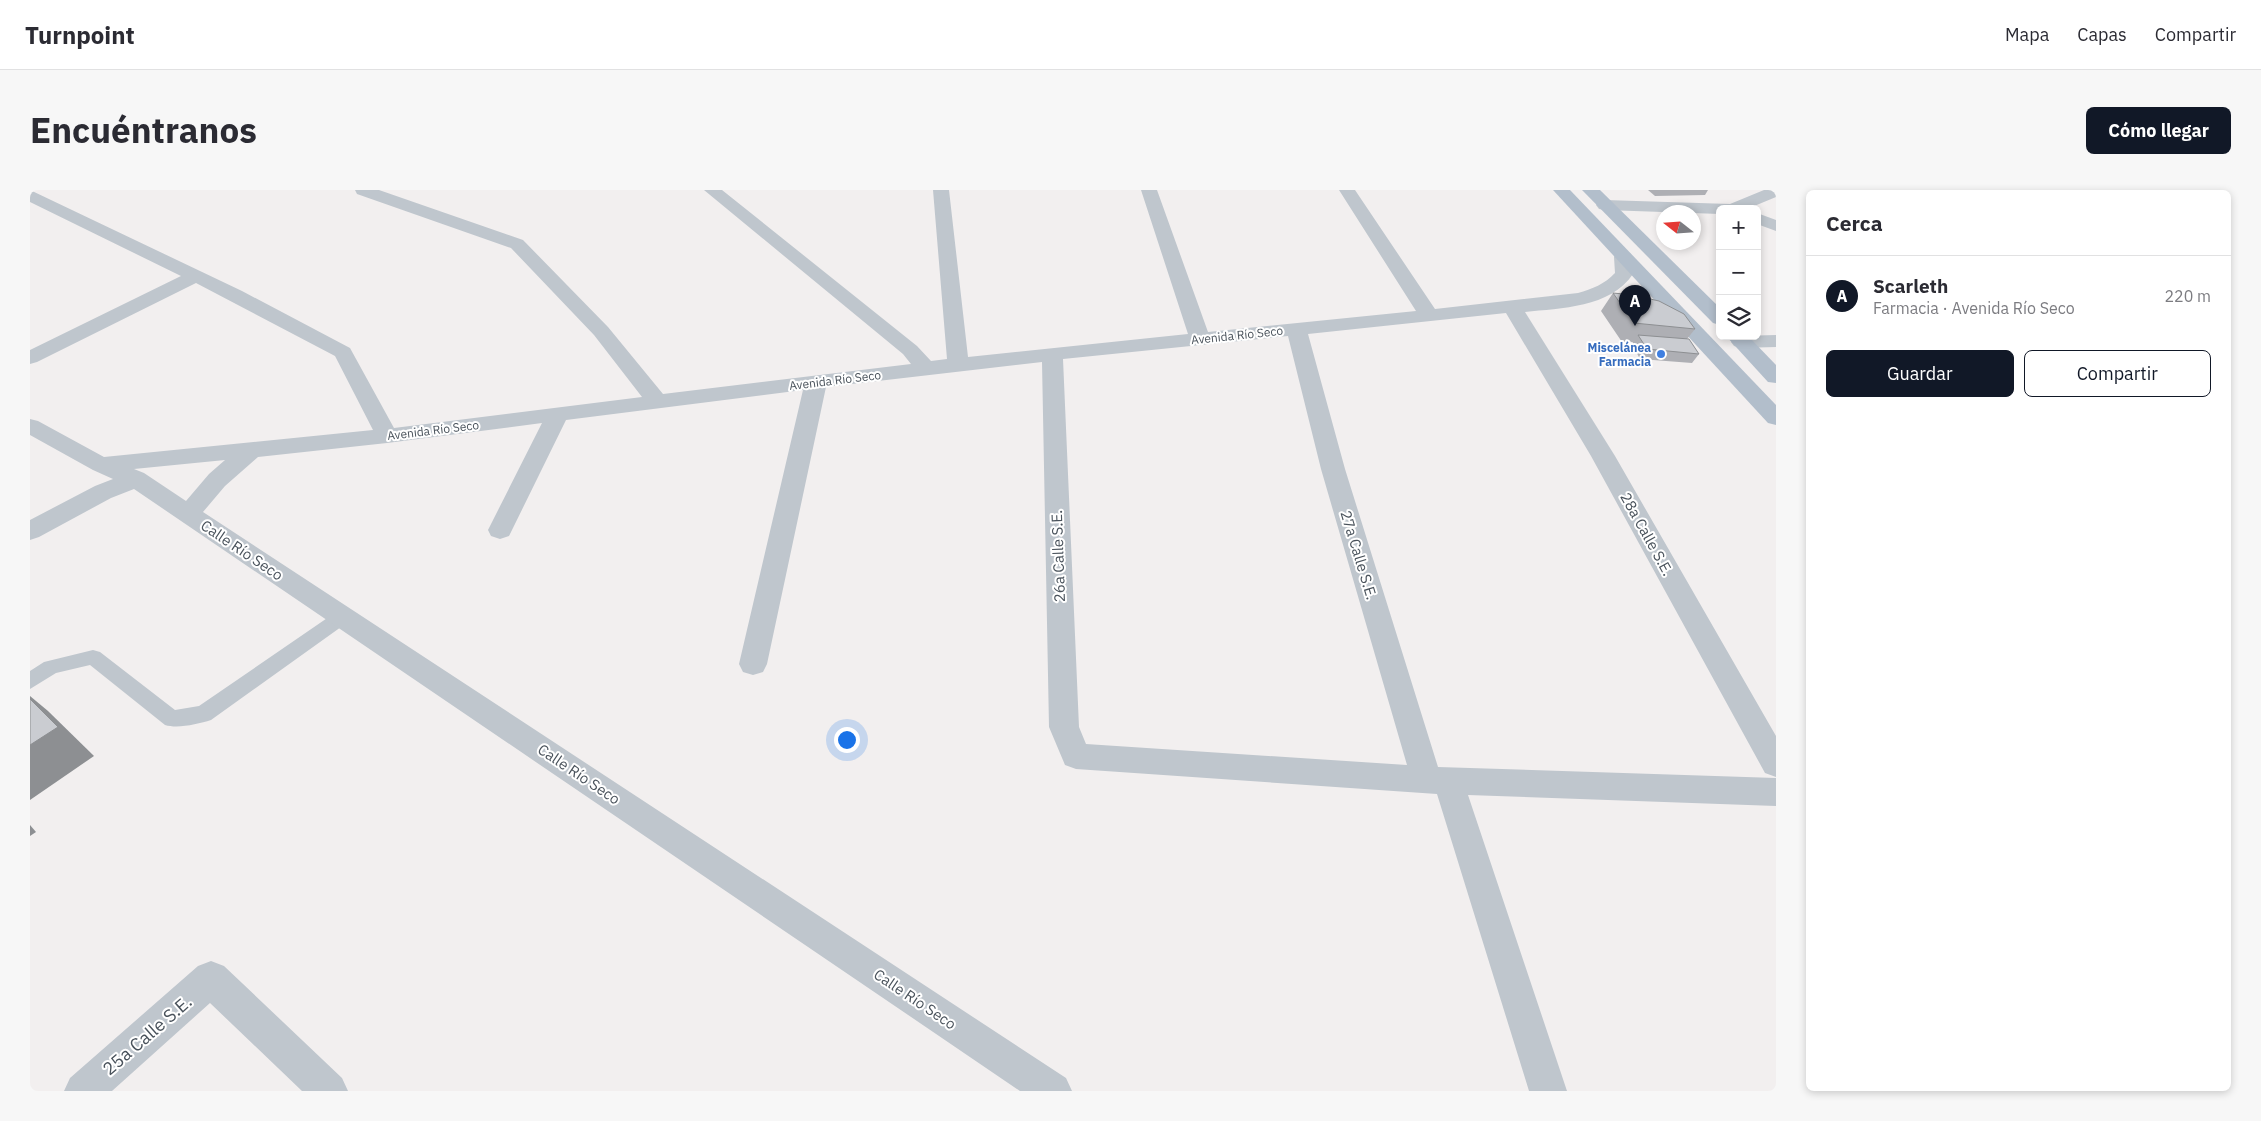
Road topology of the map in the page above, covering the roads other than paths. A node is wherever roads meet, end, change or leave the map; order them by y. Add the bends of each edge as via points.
1 (363, 190) edge
2 (712, 190) edge
3 (941, 190) edge
4 (1149, 190) edge
5 (1347, 190) edge
6 (1561, 190) edge
7 (1590, 190) edge
8 (1776, 191) edge
9 (30, 195) edge
10 (1605, 205) junction
11 (1742, 205) edge
12 (1716, 208) edge
13 (1761, 220) edge
14 (1776, 226) edge
15 (1623, 257) junction
16 (195, 276) junction
17 (1570, 300) junction
18 (1614, 305) edge
19 (1512, 307) junction
20 (1429, 315) junction
21 (1716, 315) edge
22 (1658, 318) edge
23 (1296, 329) junction
24 (1200, 339) junction
25 (1701, 339) junction
26 (1739, 340) edge
27 (1757, 340) edge
28 (1776, 341) edge
29 (1052, 355) junction
30 (30, 358) edge
31 (958, 364) junction
32 (926, 368) junction
33 (1776, 377) edge
34 (816, 382) junction
35 (657, 402) junction
36 (558, 414) junction
37 (1776, 418) edge
38 (30, 426) edge
39 (387, 436) junction
40 (252, 449) junction
41 (101, 465) junction
42 (136, 479) junction
43 (188, 514) junction
44 (500, 530) dead end
45 (30, 531) edge
46 (342, 616) junction
47 (753, 664) dead end
48 (30, 681) edge
49 (1776, 764) edge
50 (1438, 781) junction
51 (1776, 792) edge
52 (83, 1091) edge
53 (329, 1091) edge
54 (1053, 1091) edge
55 (1548, 1091) edge

1 - 35 street via 517,244 600,331
2 - 32 street via 910,350
3 - 31 street
4 - 24 street
5 - 20 street
6 - 15 main road
7 - 10 main road
8 - 11 street
9 - 16 street
10 - 12 street
10 - 21 main road
13 - 14 street
15 - 17 street, Avenida Río Seco via 1624,274 1619,282 1599,293
15 - 25 main road
16 - 30 street
16 - 39 street via 343,352
17 - 18 street, Avenida Río Seco
17 - 19 street, Avenida Río Seco
19 - 20 street, Avenida Río Seco
19 - 49 street, 28a Calle S.E. via 1604,456
20 - 23 street, Avenida Río Seco
22 - 25 street
23 - 24 street, Avenida Río Seco
23 - 50 street, 27a Calle S.E. via 1333,469
24 - 29 street, Avenida Río Seco
25 - 37 main road
26 - 33 main road
27 - 28 street
29 - 31 street, Avenida Río Seco
29 - 50 street, 26a Calle S.E. via 1064,727 1076,756
31 - 32 street, Avenida Río Seco
32 - 34 street, Avenida Río Seco
34 - 35 street, Avenida Río Seco
34 - 47 street
35 - 36 street, Avenida Río Seco
36 - 39 street, Avenida Río Seco
36 - 44 street
38 - 41 street, Calle Río Seco
39 - 40 street, Avenida Río Seco
40 - 41 street, Avenida Río Seco
40 - 43 street via 217,480
41 - 42 street, Calle Río Seco
42 - 43 street, Calle Río Seco
42 - 45 street via 103,492
43 - 46 street, Calle Río Seco
46 - 48 lane via 204,714 172,719 93,657 51,668
46 - 54 street, Calle Río Seco
50 - 51 street
50 - 55 street, 27a Calle S.E.
52 - 53 street, 25a Calle S.E. via 211,979

